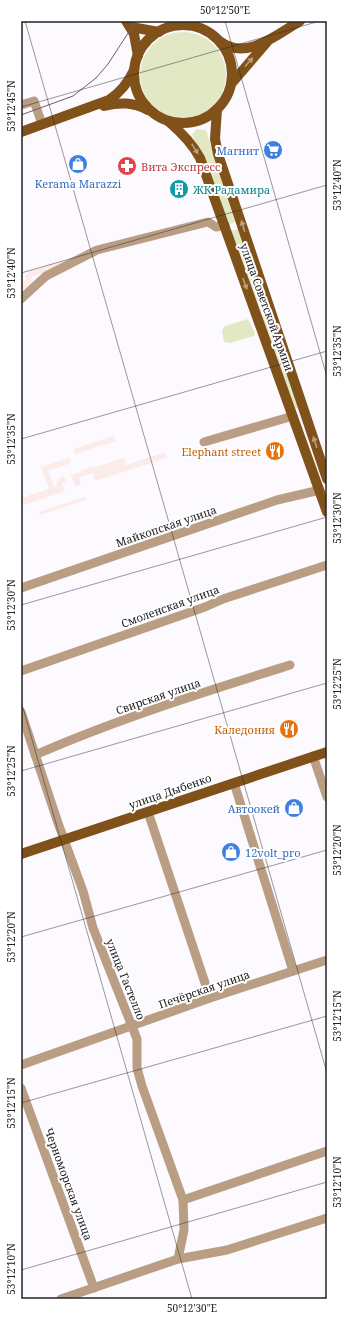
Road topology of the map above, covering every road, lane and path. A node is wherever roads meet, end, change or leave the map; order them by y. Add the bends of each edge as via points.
1 (300, 21) edge
2 (128, 24) edge
3 (159, 32) junction
4 (213, 36) junction
5 (268, 40) junction
6 (138, 56) junction
7 (134, 70) junction
8 (231, 84) junction
9 (21, 105) edge
10 (217, 109) junction
11 (73, 114) junction
12 (156, 115) junction
13 (168, 121) junction
14 (42, 124) junction
15 (21, 132) edge
16 (225, 225) junction
17 (21, 298) edge
18 (269, 307) junction
19 (256, 313) junction
20 (304, 410) junction
21 (293, 416) junction
22 (204, 442) dead end
23 (327, 479) edge
24 (320, 490) junction
25 (327, 512) edge
26 (327, 564) edge
27 (21, 588) edge
28 (290, 665) dead end
29 (21, 671) edge
30 (21, 712) edge
31 (327, 752) edge
32 (35, 755) junction
33 (313, 756) junction
34 (234, 783) junction
35 (327, 797) edge
36 (148, 812) junction
37 (64, 840) junction
38 (21, 854) edge
39 (327, 960) edge
40 (293, 971) junction
41 (210, 998) junction
42 (132, 1027) junction
43 (21, 1065) edge
44 (21, 1088) edge
45 (327, 1151) edge
46 (183, 1200) junction
47 (327, 1218) edge
48 (178, 1259) junction
49 (94, 1288) junction
50 (61, 1299) edge

1 - 5 main road
2 - 3 main road via 136,29
2 - 6 main road via 134,34
3 - 4 main road via 169,27 190,26
3 - 6 main road via 147,42
4 - 5 main road via 233,49 251,47
4 - 8 main road via 229,57
8 -> 5 main road
6 - 7 main road
7 - 11 main road via 130,80 117,95
7 - 12 main road via 139,96
8 - 10 main road via 226,98
9 - 14 street via 34,101
10 - 13 main road via 194,122
18 -> 10 main road, улица Советской Армии via 218,154 215,140
11 - 12 main road via 128,103 140,105
11 - 14 main road
12 - 13 main road
13 -> 16 main road, улица Советской Армии via 193,146 200,158
14 - 15 main road
16 - 17 street via 216,227 208,222 97,250 46,276
16 -> 19 main road, улица Советской Армии
18 - 19 main road
18 - 20 main road, улица Советской Армии
19 - 21 main road, улица Советской Армии
20 - 21 main road
23 -> 20 main road, улица Советской Армии
21 - 22 street
21 - 24 main road, улица Советской Армии
24 - 25 main road, улица Советской Армии
24 - 27 street, Майкопская улица via 277,500
26 - 29 street, Смоленская улица
28 - 32 street, Свирская улица via 80,735
30 - 32 street, улица Гастелло
31 - 33 main road, улица Дыбенко
32 - 37 street, улица Гастелло
33 - 34 main road, улица Дыбенко
33 - 35 street
34 - 36 main road, улица Дыбенко
34 - 40 street
36 - 37 main road, улица Дыбенко
36 - 41 street
37 - 38 main road, улица Дыбенко
37 - 42 street, улица Гастелло via 83,890 93,928
39 - 40 street, Печёрская улица
40 - 41 street, Печёрская улица
41 - 42 street, Печёрская улица
42 - 43 street, Печёрская улица
42 - 46 street, улица Гастелло via 137,1039 138,1068 142,1086
44 - 49 street, Черноморская улица
45 - 46 street
46 - 48 street, улица Гастелло via 184,1230
47 - 48 street via 227,1250
48 - 49 street
49 - 50 street

